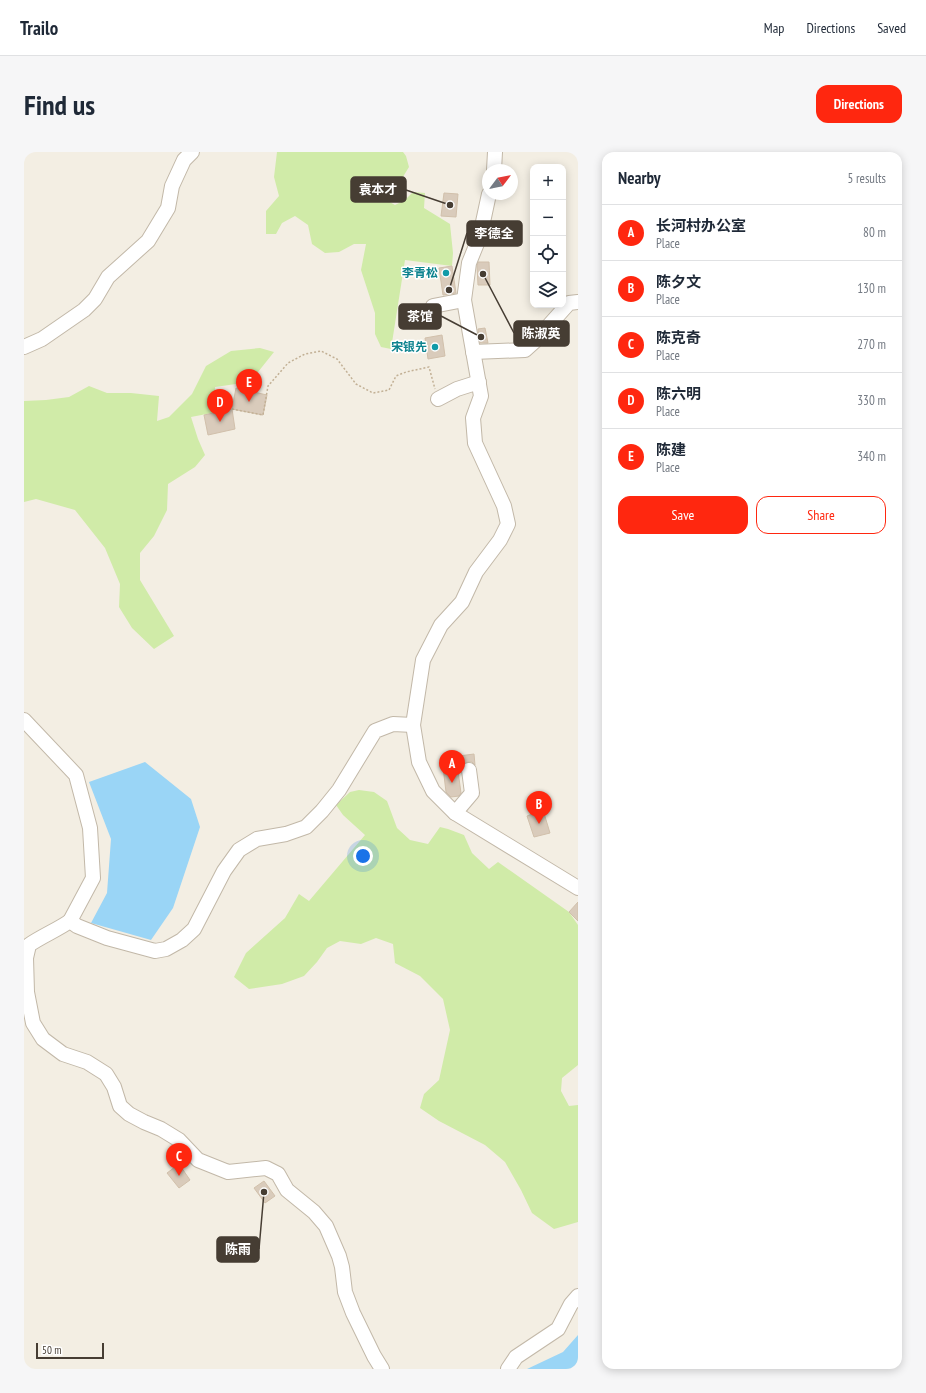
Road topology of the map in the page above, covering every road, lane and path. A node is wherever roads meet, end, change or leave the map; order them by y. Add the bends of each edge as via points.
1 (192, 152) edge
2 (495, 152) edge
3 (494, 164) edge
4 (488, 200) edge
5 (464, 300) junction
6 (578, 302) edge
7 (433, 306) dead end
8 (24, 347) edge
9 (473, 352) junction
10 (479, 382) junction
11 (438, 400) joint
12 (232, 409) dead end
13 (24, 720) edge
14 (413, 725) junction
15 (469, 770) dead end
16 (455, 813) junction
17 (578, 888) edge
18 (70, 921) junction
19 (578, 1296) edge
20 (382, 1369) edge
21 (508, 1369) edge

1 - 8 street via 184,160 172,186 168,208 148,241 108,277 95,299 84,310 42,339
2 - 3 street
4 - 5 street via 480,236 469,263
5 - 7 street
5 - 9 street
6 - 9 street via 569,303 525,350
9 - 10 street
10 - 11 street via 457,389
10 - 14 street via 481,396 473,418 475,443 504,506 508,524 500,540 476,572 462,602 441,625 423,660
11 - 12 path via 429,367 396,376 389,390 373,393 356,384 337,359 321,351 305,354 288,363 268,386 263,415
13 - 18 street via 76,775 90,828 93,878
14 - 16 street via 419,762 433,791
14 - 18 street via 393,724 375,731 339,790 306,827 286,834 257,839 239,850 224,870 194,928 182,940 166,949 155,951 107,938
15 - 16 street via 472,793
16 - 17 street
18 - 20 street via 29,945 26,958 26,992 33,1023 43,1040 63,1054 87,1062 106,1074 114,1086 120,1106 129,1114 179,1140 198,1160 228,1172 266,1168 278,1174 287,1190 314,1212 326,1226 339,1256 345,1292 353,1313
19 - 21 street via 558,1329 516,1357

